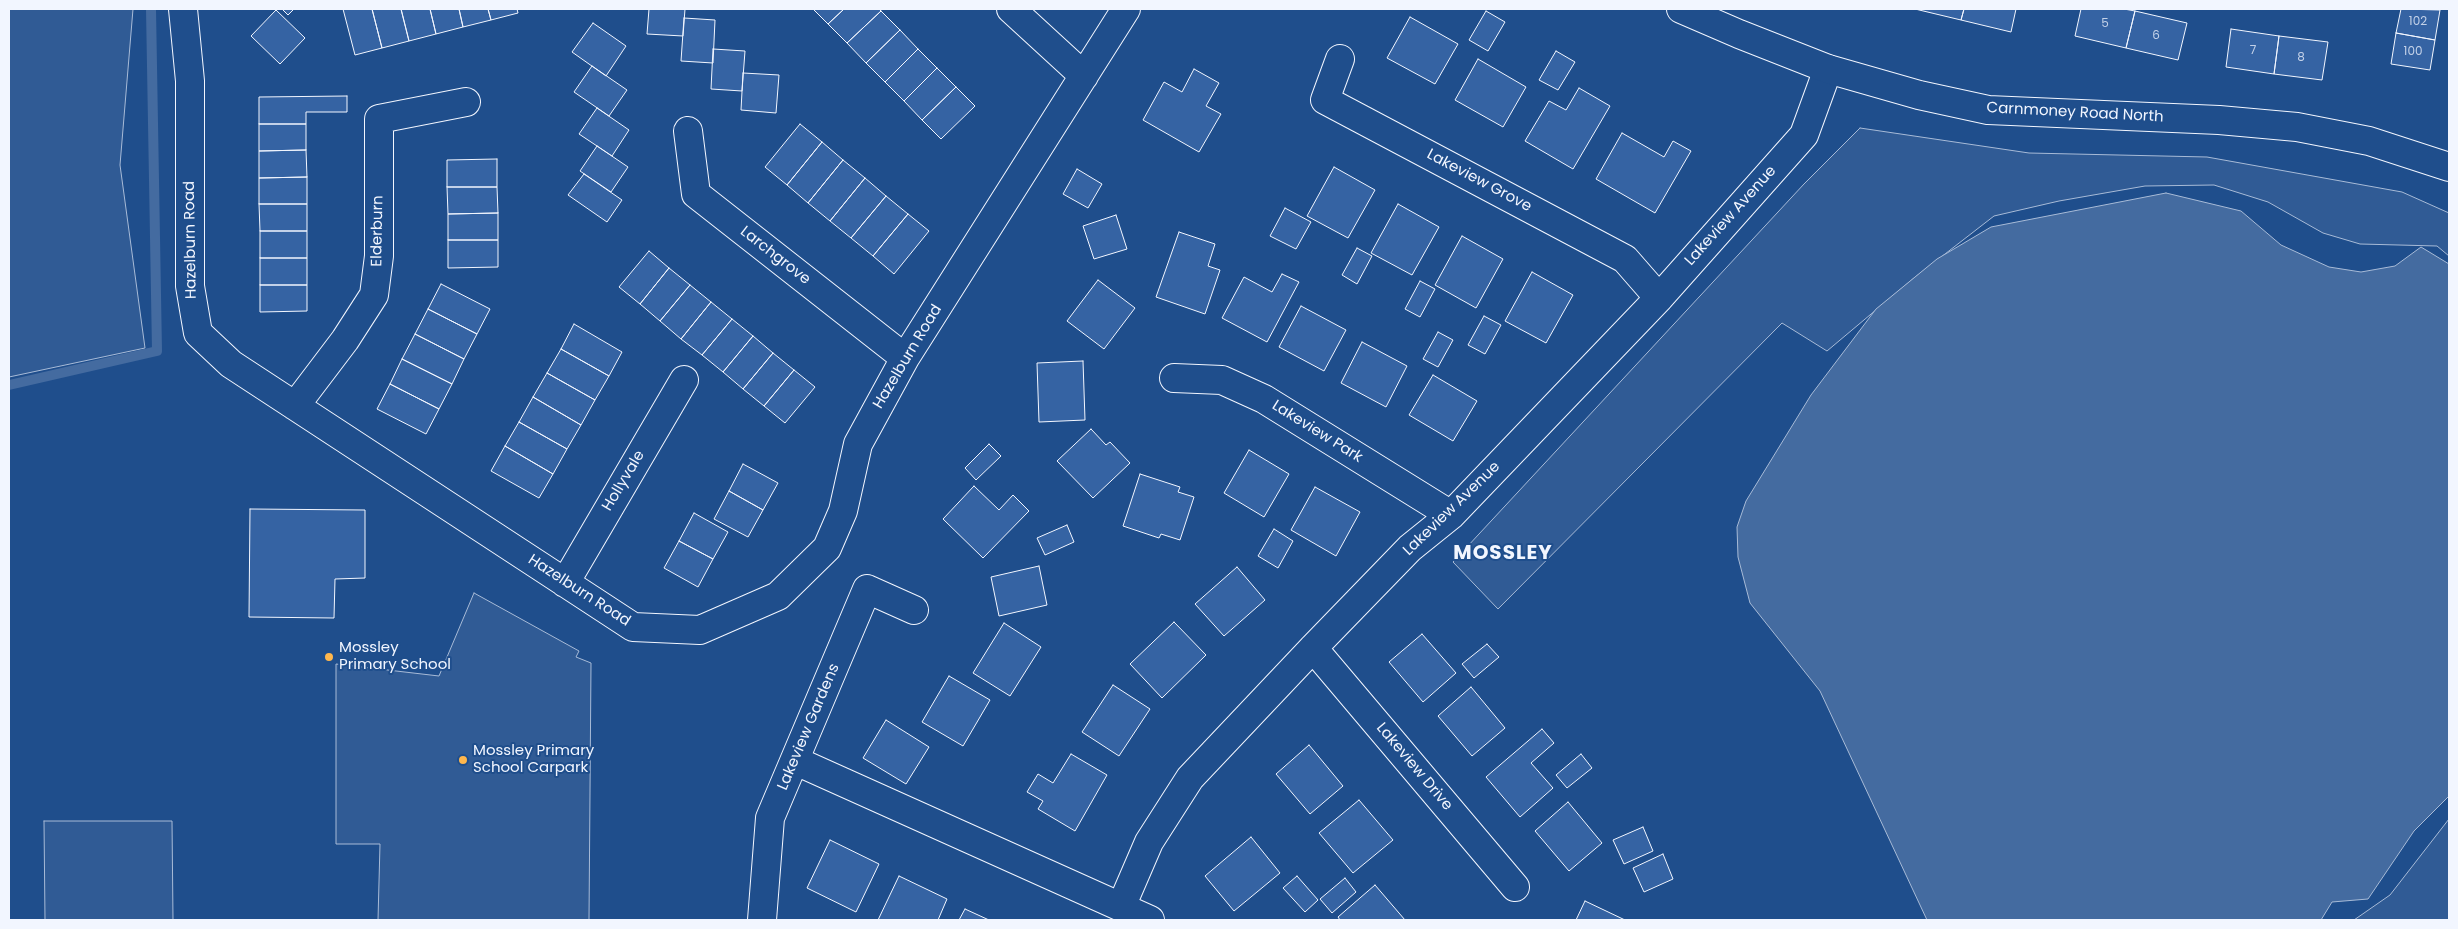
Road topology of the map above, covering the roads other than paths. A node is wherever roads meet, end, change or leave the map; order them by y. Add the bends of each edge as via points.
1 (184, 9) edge
2 (1011, 9) edge
3 (1126, 9) edge
4 (1681, 9) edge
5 (1340, 59) dead end
6 (1828, 69) junction
7 (1084, 76) junction
8 (466, 102) dead end
9 (688, 130) dead end
10 (2449, 167) edge
11 (1659, 298) junction
12 (905, 358) junction
13 (1174, 378) dead end
14 (684, 380) dead end
15 (295, 406) junction
16 (1450, 515) junction
17 (565, 582) junction
18 (914, 610) dead end
19 (1313, 648) junction
20 (796, 761) junction
21 (1515, 887) dead end
22 (1121, 907) junction
23 (762, 920) edge
24 (1150, 920) edge

1 - 15 street, Hazelburn Road via 190,81 190,286 198,333 231,364
2 - 7 street
3 - 7 street, Hazelburn Road
4 - 6 street, Carnmoney Road North
5 - 11 street, Lakeview Grove via 1325,100 1625,259
6 - 10 street, Carnmoney Road North via 1919,96 1988,110 2219,120 2297,127 2369,141
6 - 11 street, Lakeview Avenue via 1804,135
7 - 12 street, Hazelburn Road
8 - 15 street, Elderburn via 379,119 379,256 374,295
9 - 12 street, Larchgrove via 696,194
11 - 16 street, Lakeview Avenue
12 - 17 street, Hazelburn Road via 858,444 842,511 827,548 778,596 700,630 633,627
13 - 16 street, Lakeview Park via 1222,380 1264,399
14 - 17 street, Hollyvale
15 - 17 street, Hazelburn Road
16 - 19 street, Lakeview Avenue via 1410,548
18 - 20 street, Lakeview Gardens via 867,589
19 - 21 street, Lakeview Drive
19 - 22 street, Lakeview Avenue via 1190,778 1149,842
20 - 22 street
20 - 23 street, Lakeview Gardens via 770,818
22 - 24 street

